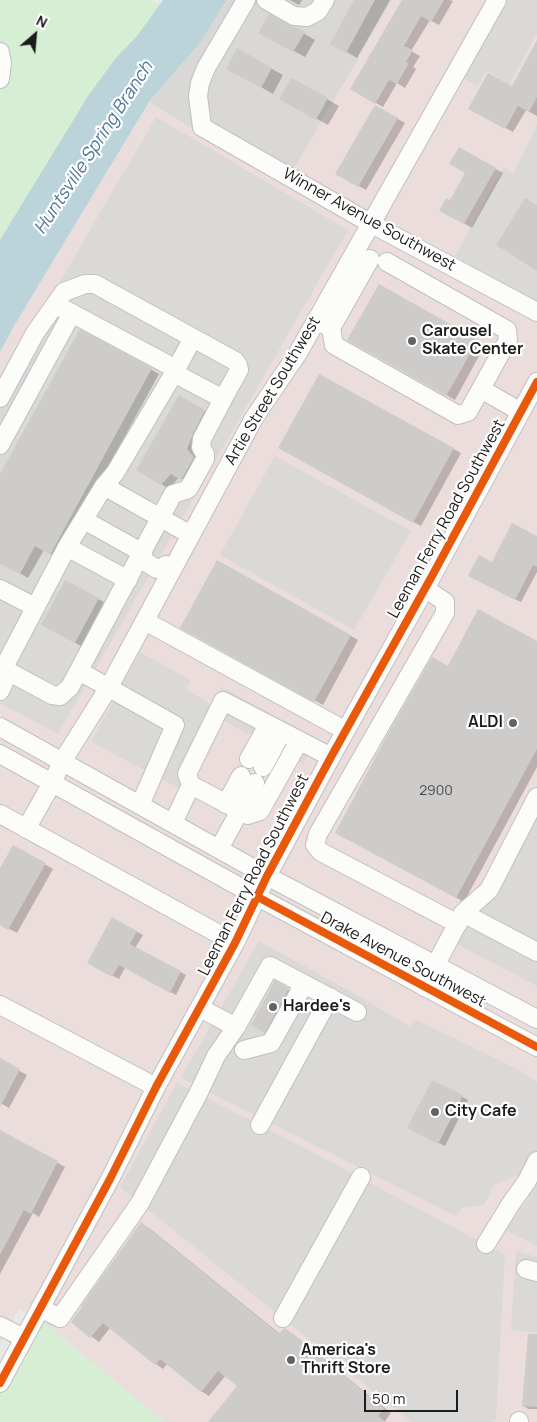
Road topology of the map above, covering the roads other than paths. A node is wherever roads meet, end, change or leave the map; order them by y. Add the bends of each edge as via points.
1 (246, 0) edge
2 (266, 0) edge
3 (325, 0) edge
4 (497, 0) edge
5 (0, 52) edge
6 (0, 79) edge
7 (370, 223) junction
8 (400, 239) junction
9 (362, 255) junction
10 (387, 262) junction
11 (55, 304) junction
12 (537, 312) edge
13 (72, 313) junction
14 (324, 324) junction
15 (193, 338) junction
16 (175, 371) junction
17 (537, 382) edge
18 (481, 389) junction
19 (0, 398) edge
20 (223, 399) junction
21 (521, 412) junction
22 (0, 445) edge
23 (104, 486) junction
24 (160, 518) junction
25 (84, 520) junction
26 (191, 535) junction
27 (67, 547) junction
28 (143, 553) junction
29 (169, 567) junction
30 (128, 580) junction
31 (425, 588) junction
32 (0, 589) edge
33 (35, 608) junction
34 (145, 621) junction
35 (1, 670) edge
36 (79, 671) junction
37 (109, 687) junction
38 (0, 691) edge
39 (0, 727) edge
40 (275, 728) junction
41 (346, 731) junction
42 (299, 741) junction
43 (0, 754) edge
44 (331, 757) junction
45 (62, 762) junction
46 (256, 763) dead end
47 (248, 779) dead end
48 (52, 783) junction
49 (191, 784) junction
50 (537, 797) edge
51 (309, 799) junction
52 (140, 805) junction
53 (233, 807) junction
54 (331, 811) junction
55 (0, 814) edge
56 (173, 823) junction
57 (26, 829) junction
58 (219, 849) junction
59 (267, 876) junction
60 (256, 896) junction
61 (461, 918) junction
62 (235, 943) junction
63 (394, 944) junction
64 (537, 952) edge
65 (383, 965) junction
66 (436, 966) junction
67 (304, 984) junction
68 (424, 988) junction
69 (330, 997) junction
70 (0, 1005) edge
71 (200, 1008) junction
72 (358, 1012) dead end
73 (537, 1019) edge
74 (236, 1027) junction
75 (537, 1047) edge
76 (244, 1050) dead end
77 (156, 1087) junction
78 (260, 1125) dead end
79 (537, 1161) edge
80 (360, 1177) dead end
81 (486, 1244) dead end
82 (40, 1308) junction
83 (282, 1318) dead end
84 (0, 1326) edge
85 (24, 1338) junction
86 (0, 1383) edge

1 - 7 street, Winner Avenue Southwest via 200,83 198,96 202,127
2 - 3 street via 294,16 313,14
4 - 7 street, Artie Street Southwest
5 - 6 street
7 - 8 street, Winner Avenue Southwest
7 - 9 street, Artie Street Southwest
8 - 10 street
8 - 12 street, Winner Avenue Southwest
9 - 10 street
9 - 14 street, Artie Street Southwest
10 - 18 street via 507,330 508,340
11 - 13 street
11 - 15 street via 64,292 84,284 95,284
11 - 19 street
13 - 16 street
13 - 22 street
14 - 18 street via 334,345 458,414 468,412
14 - 26 street, Artie Street Southwest via 298,353 254,418
15 - 16 street
15 - 20 street via 238,365 239,370
16 - 20 street
16 - 23 street via 115,473
17 - 21 street, Leeman Ferry Road Southwest
18 - 21 street
20 - 24 street via 202,439 205,459 189,488 174,494
21 - 31 street, Leeman Ferry Road Southwest
23 - 24 street
23 - 25 street
24 - 26 street
24 - 28 street
25 - 27 street
25 - 28 street
26 - 29 street, Artie Street Southwest
27 - 30 street
27 - 33 street
28 - 29 street via 149,549 164,557
28 - 30 street
29 - 34 street, Artie Street Southwest
30 - 36 street
31 - 41 street, Leeman Ferry Road Southwest
31 - 54 street via 445,602 445,613
32 - 33 street
33 - 35 street
34 - 37 street, Artie Street Southwest
34 - 41 street
35 - 36 street via 57,696 65,693
35 - 38 street via 5,680
36 - 37 street
37 - 45 street, Artie Street Southwest
37 - 52 street via 175,725
39 - 45 street, Drake Avenue Southwest
40 - 42 street
40 - 46 street
40 - 49 street via 223,701 187,774
41 - 44 street, Leeman Ferry Road Southwest
42 - 44 street
42 - 53 street via 260,811 248,815
43 - 48 street, Drake Avenue Southwest
44 - 51 street, Leeman Ferry Road Southwest
45 - 48 street, Artie Street Southwest
45 - 52 street, Drake Avenue Southwest
47 - 53 street
48 - 57 street, Artie Street Southwest
48 - 60 street, Drake Avenue Southwest
49 - 53 street
49 - 56 street
50 - 61 street via 489,890
51 - 54 street
51 - 59 street, Leeman Ferry Road Southwest
52 - 56 street, Drake Avenue Southwest
53 - 58 street
54 - 61 street via 315,844 321,852
55 - 57 street
56 - 58 street, Drake Avenue Southwest
57 - 62 street
58 - 59 street, Drake Avenue Southwest
59 - 60 street, Leeman Ferry Road Southwest
59 - 63 street, Drake Avenue Southwest
60 - 62 street, Leeman Ferry Road Southwest
60 - 65 street, Drake Avenue Southwest
61 - 64 street
61 - 66 street
62 - 71 street, Leeman Ferry Road Southwest
63 - 65 street
63 - 66 street, Drake Avenue Southwest
65 - 68 street, Drake Avenue Southwest
66 - 68 street
66 - 73 street, Drake Avenue Southwest
67 - 69 street
67 - 74 street via 270,966
67 - 76 street via 271,1043
68 - 75 street, Drake Avenue Southwest
69 - 72 street
69 - 78 street
70 - 77 street
71 - 74 street
71 - 77 street, Leeman Ferry Road Southwest
74 - 82 street via 216,1056 140,1203 60,1318
77 - 82 street, Leeman Ferry Road Southwest
79 - 81 street
80 - 83 street
82 - 85 street, Leeman Ferry Road Southwest
84 - 85 street
85 - 86 street, Leeman Ferry Road Southwest

